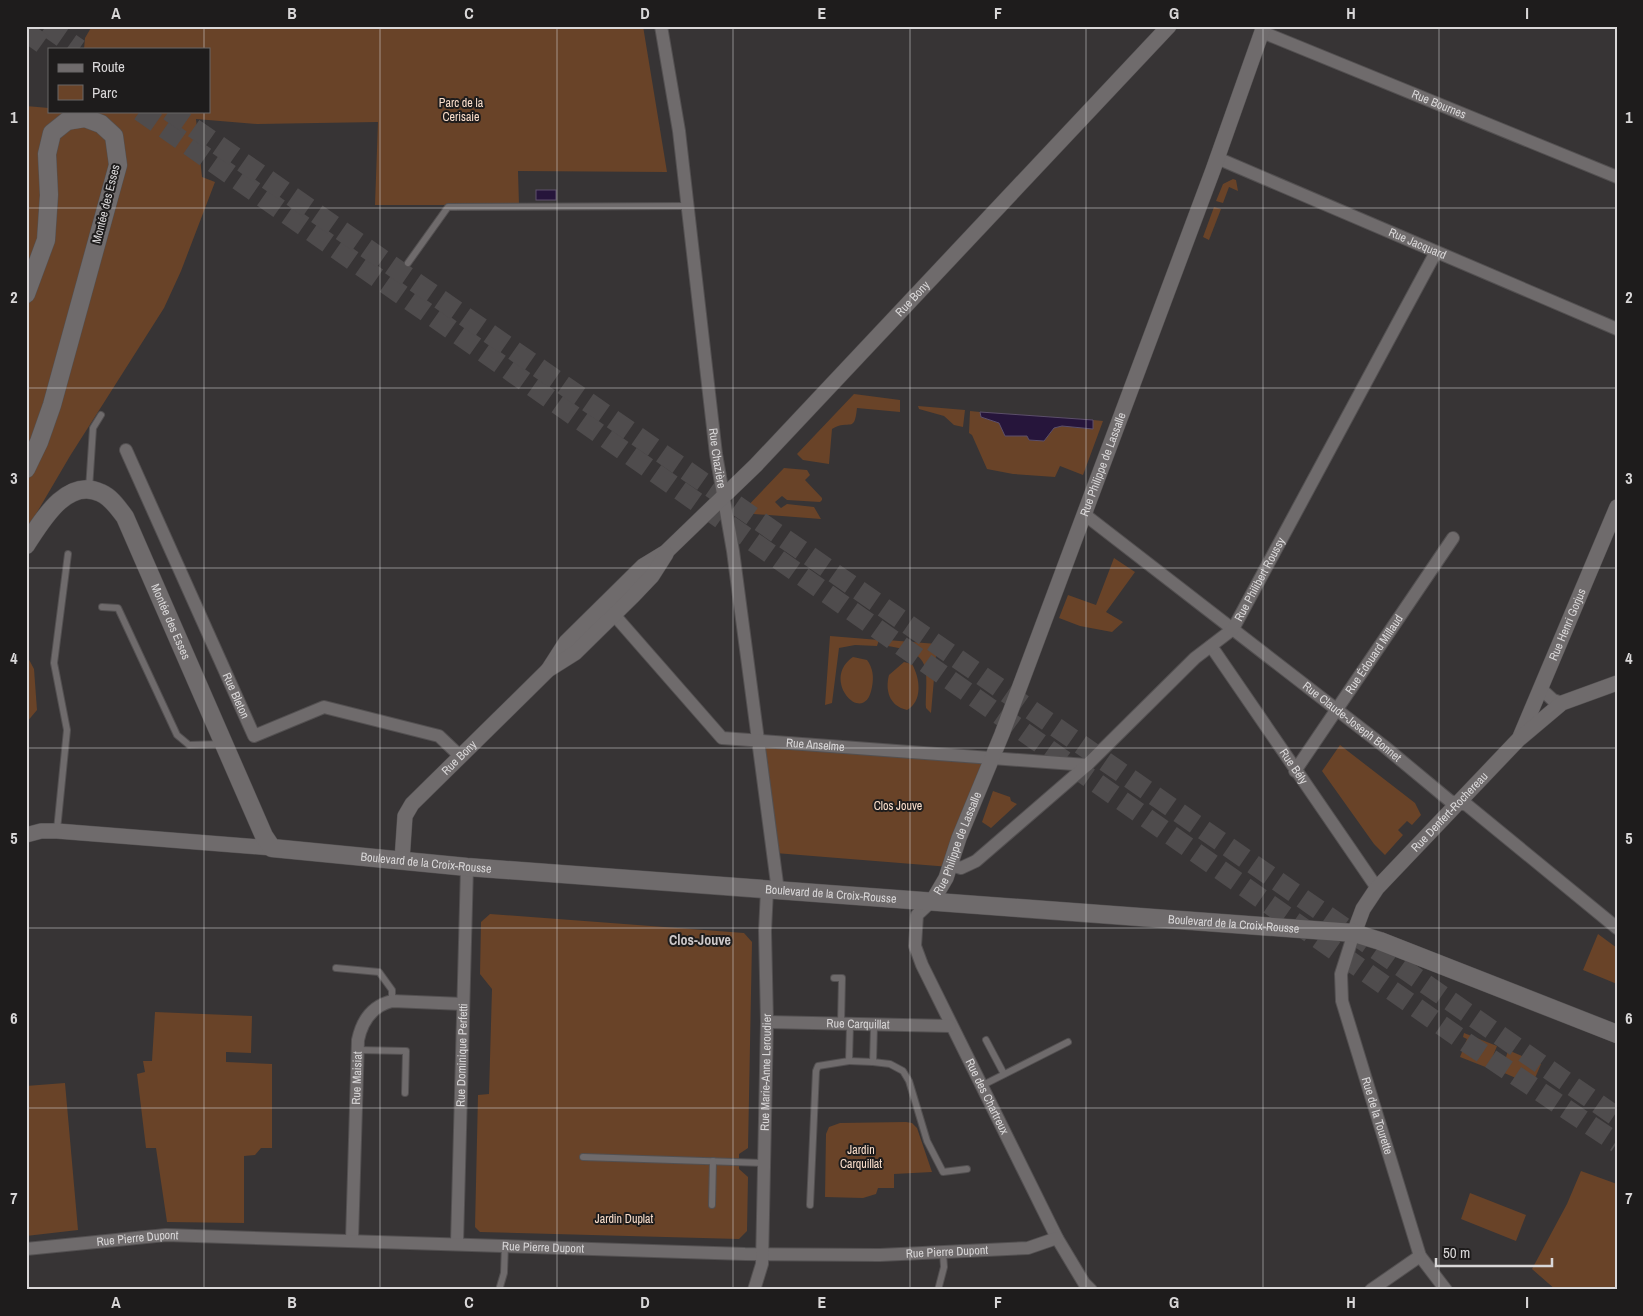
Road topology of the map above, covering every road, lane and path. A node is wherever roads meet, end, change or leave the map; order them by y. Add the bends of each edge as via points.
1 (661, 26) edge
2 (1169, 26) edge
3 (1178, 26) edge
4 (1263, 29) edge
5 (1156, 42) junction
6 (1217, 158) junction
7 (1617, 177) edge
8 (689, 206) junction
9 (1436, 252) junction
10 (408, 263) dead end
11 (26, 294) edge
12 (1617, 329) edge
13 (101, 415) dead end
14 (126, 450) dead end
15 (26, 469) edge
16 (88, 490) junction
17 (724, 495) junction
18 (1617, 507) edge
19 (1084, 514) junction
20 (1453, 538) dead end
21 (26, 545) edge
22 (68, 554) dead end
23 (102, 607) dead end
24 (609, 609) junction
25 (1233, 630) junction
26 (1211, 646) junction
27 (1617, 683) edge
28 (1541, 689) junction
29 (1562, 703) junction
30 (1337, 710) junction
31 (758, 739) junction
32 (1518, 740) junction
33 (225, 744) junction
34 (460, 756) junction
35 (993, 756) junction
36 (1087, 765) junction
37 (1295, 771) junction
38 (1459, 803) junction
39 (57, 832) junction
40 (26, 835) edge
41 (272, 848) junction
42 (402, 860) junction
43 (950, 865) junction
44 (467, 867) junction
45 (1377, 888) junction
46 (773, 890) junction
47 (933, 900) junction
48 (1617, 928) edge
49 (1354, 934) junction
50 (336, 968) dead end
51 (834, 978) dead end
52 (392, 1001) junction
53 (463, 1004) junction
54 (766, 1022) junction
55 (845, 1025) junction
56 (874, 1026) junction
57 (950, 1026) junction
58 (1616, 1033) edge
59 (986, 1040) dead end
60 (1068, 1042) dead end
61 (358, 1050) junction
62 (849, 1061) junction
63 (873, 1062) junction
64 (1004, 1074) junction
65 (980, 1086) junction
66 (405, 1093) dead end
67 (583, 1157) dead end
68 (713, 1162) junction
69 (764, 1163) junction
70 (967, 1169) dead end
71 (712, 1205) dead end
72 (810, 1205) dead end
73 (1057, 1238) junction
74 (352, 1240) junction
75 (457, 1243) junction
76 (505, 1245) junction
77 (26, 1249) edge
78 (943, 1253) junction
79 (762, 1254) junction
80 (1420, 1256) junction
81 (499, 1290) edge
82 (754, 1290) edge
83 (938, 1290) edge
84 (1091, 1290) edge
85 (1371, 1290) edge
86 (1446, 1290) edge

1 - 8 street, Rue Chazière
2 - 5 street, Rue Bony
3 - 5 street, Rue Bony
4 - 6 street, Rue Philippe de Lassalle
4 - 7 street, Rue Bournes
5 - 17 street, Rue Bony
6 - 9 street, Rue Jacquard
6 - 19 street, Rue Philippe de Lassalle
8 - 10 lane via 448,207
8 - 17 street, Rue Chazière via 715,448
9 - 12 street, Rue Jacquard
9 - 25 street, Rue Philibert Roussy
11 - 15 main road, Montée des Esses via 46,240 47,154 52,133 67,121 85,118 101,124 114,136 118,165 52,405
13 - 16 lane via 93,428
14 - 34 street, Rue Bleton via 254,736 324,707 438,736
16 - 21 main road via 73,492 57,503
16 - 33 main road, Montée des Esses via 100,492 112,500 125,517
17 - 24 street, Rue Bony via 666,552 652,576
17 - 31 street, Rue Chazière
18 - 28 street, Rue Henri Gorjus
19 - 25 street, Rue Claude-Joseph Bonnet
19 - 35 street, Rue Philippe de Lassalle
20 - 30 street, Rue Édouard Millaud
22 - 39 lane via 54,663 68,730
23 - 33 lane via 118,608 177,735 189,745
24 - 31 street, Rue Anselme via 722,738
24 - 34 street, Rue Bony via 575,653 548,670
25 - 26 street, Rue Philibert Roussy
25 - 30 street, Rue Claude-Joseph Bonnet
26 - 36 street, Rue Philibert Roussy
26 - 37 street, Rue Bély
27 - 29 street, Rue Denfert-Rochereau
28 - 29 street
28 - 32 street, Rue Henri Gorjus
29 - 32 street, Rue Denfert-Rochereau
30 - 37 street, Rue Édouard Millaud
30 - 38 street, Rue Claude-Joseph Bonnet via 1450,801
31 - 35 street, Rue Anselme
31 - 46 street, Rue Chazière
32 - 38 street, Rue Denfert-Rochereau
33 - 41 main road, Montée des Esses
34 - 42 street, Rue Bony via 407,810
35 - 36 street, Rue Anselme
35 - 43 street, Rue Philippe de Lassalle
36 - 43 street, Rue Philibert Roussy via 976,861 961,868
37 - 45 street, Rue Bély
38 - 45 street, Rue Denfert-Rochereau
38 - 48 street, Rue Claude-Joseph Bonnet via 1472,809
39 - 40 street, Boulevard de la Croix-Rousse via 41,831
39 - 41 street, Boulevard de la Croix-Rousse
41 - 42 main road, Boulevard de la Croix-Rousse
42 - 44 main road, Boulevard de la Croix-Rousse
43 - 47 street, Rue Philippe de Lassalle
44 - 46 main road, Boulevard de la Croix-Rousse
44 - 53 street, Rue Dominique Perfetti
45 - 49 street, Rue Denfert-Rochereau via 1363,909
46 - 47 main road, Boulevard de la Croix-Rousse
46 - 54 street, Rue Marie-Anne Leroudier via 765,931
47 - 49 main road, Boulevard de la Croix-Rousse
47 - 57 street, Rue des Chartreux via 917,915 915,946
49 - 58 main road, Boulevard de la Croix-Rousse via 1380,940
49 - 80 street, Rue de la Tourette via 1341,974 1342,1001
50 - 52 lane via 380,972 392,990
51 - 55 lane via 842,978
52 - 53 street
52 - 61 street, Rue Maisiat via 383,1003 366,1018 360,1029
53 - 75 street, Rue Dominique Perfetti
54 - 55 street, Rue Carquillat
54 - 69 street, Rue Marie-Anne Leroudier
55 - 56 street, Rue Carquillat
55 - 62 lane
56 - 57 street, Rue Carquillat
56 - 63 lane
57 - 65 street, Rue des Chartreux
59 - 64 lane
60 - 64 lane
61 - 66 lane via 406,1051
61 - 74 street, Rue Maisiat
62 - 63 lane
62 - 72 lane via 818,1066 816,1070
63 - 70 lane via 890,1064 903,1071 927,1141 943,1172
64 - 65 lane
65 - 73 street, Rue des Chartreux
67 - 68 lane
68 - 69 lane
68 - 71 lane
69 - 79 street, Rue Marie-Anne Leroudier
73 - 78 street, Rue Pierre Dupont via 1028,1248
73 - 84 street, Rue des Chartreux
74 - 75 street, Rue Pierre Dupont
74 - 77 street, Rue Pierre Dupont via 166,1235
75 - 76 street, Rue Pierre Dupont
76 - 79 street, Rue Pierre Dupont
76 - 81 lane via 504,1273
78 - 79 street, Rue Pierre Dupont
78 - 83 lane via 944,1268
79 - 82 street, Rue Marie-Anne Leroudier
80 - 85 street
80 - 86 street, Rue de la Tourette

